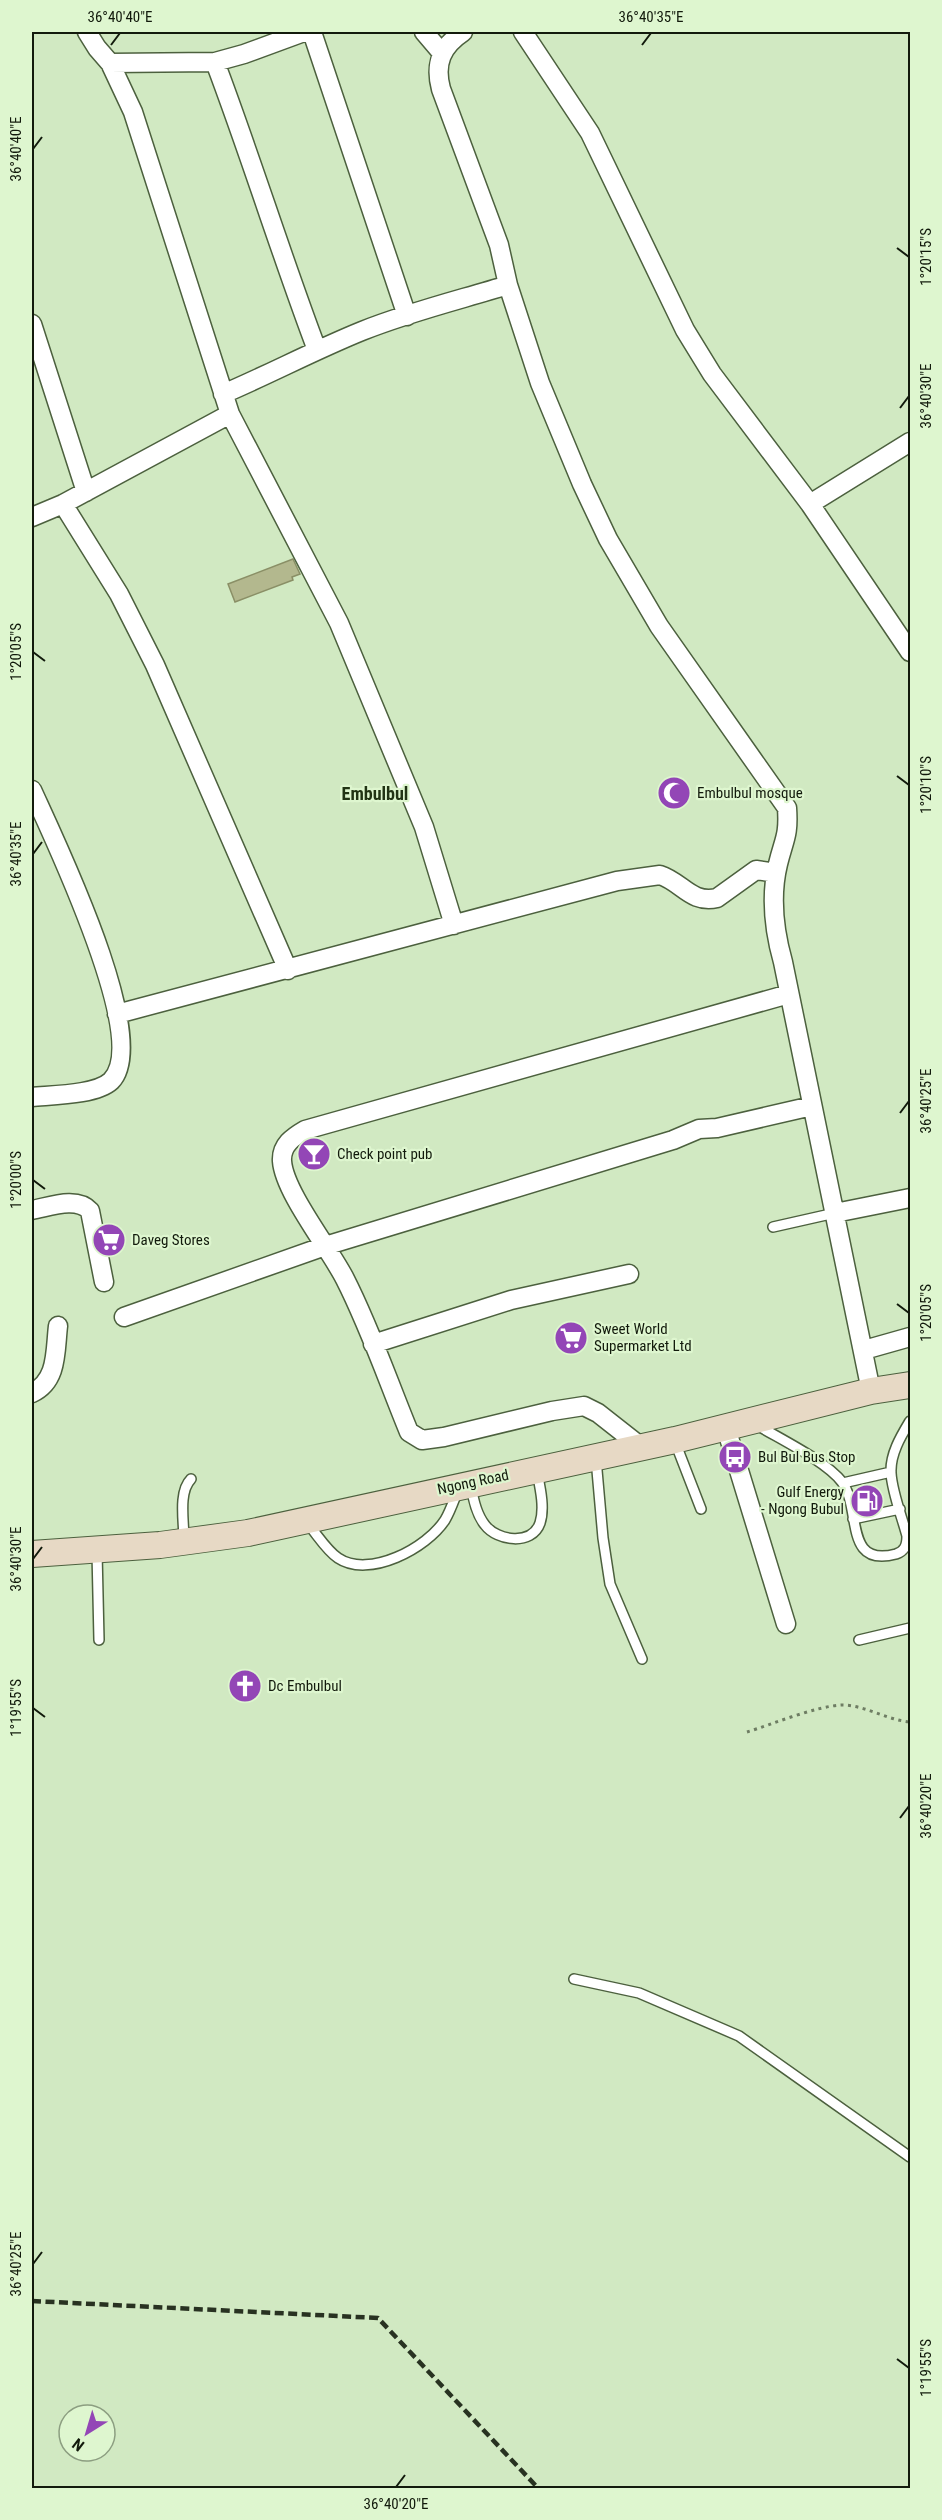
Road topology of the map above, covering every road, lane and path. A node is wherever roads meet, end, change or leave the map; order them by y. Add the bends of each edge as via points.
1 (87, 32) edge
2 (304, 32) edge
3 (312, 32) edge
4 (424, 32) edge
5 (463, 32) edge
6 (523, 32) edge
7 (441, 52) junction
8 (215, 62) junction
9 (110, 63) junction
10 (508, 285) junction
11 (407, 316) junction
12 (32, 324) edge
13 (317, 350) junction
14 (224, 394) junction
15 (230, 414) junction
16 (910, 442) edge
17 (86, 492) junction
18 (63, 504) junction
19 (810, 504) junction
20 (32, 517) edge
21 (910, 652) edge
22 (32, 790) edge
23 (776, 873) junction
24 (454, 925) junction
25 (288, 970) junction
26 (789, 994) junction
27 (117, 1014) junction
28 (32, 1097) edge
29 (812, 1106) junction
30 (910, 1198) edge
31 (32, 1210) edge
32 (835, 1213) junction
33 (773, 1227) dead end
34 (326, 1246) junction
35 (629, 1274) dead end
36 (104, 1282) dead end
37 (124, 1317) dead end
38 (58, 1326) dead end
39 (910, 1336) edge
40 (373, 1344) junction
41 (864, 1350) junction
42 (910, 1385) edge
43 (871, 1391) junction
44 (32, 1393) edge
45 (910, 1420) edge
46 (751, 1422) junction
47 (726, 1428) junction
48 (675, 1440) junction
49 (640, 1446) junction
50 (595, 1456) junction
51 (537, 1468) junction
52 (891, 1472) junction
53 (191, 1479) dead end
54 (843, 1483) junction
55 (465, 1484) junction
56 (701, 1509) dead end
57 (900, 1509) junction
58 (303, 1519) junction
59 (853, 1519) junction
60 (184, 1542) junction
61 (97, 1550) junction
62 (33, 1558) edge
63 (786, 1624) dead end
64 (910, 1628) edge
65 (99, 1640) dead end
66 (859, 1640) dead end
67 (642, 1659) dead end
68 (910, 1722) edge
69 (747, 1732) dead end
70 (574, 1978) dead end
71 (910, 2157) edge

1 - 9 street
2 - 8 street
3 - 11 street
4 - 7 street
5 - 7 street
6 - 19 street via 590,133 685,330 712,374
7 - 10 street via 441,89 499,245
8 - 9 street
8 - 13 street
9 - 14 street via 136,122
10 - 11 street
10 - 23 street via 540,383 608,539 678,655 787,808 789,827
11 - 13 street
12 - 17 street
13 - 14 street
14 - 15 street
15 - 17 street
15 - 24 street via 339,623 424,827
16 - 19 street
17 - 18 street
18 - 20 street
18 - 25 street via 119,594 155,665
19 - 21 street
22 - 27 street via 105,962
23 - 24 street via 756,870 710,899 690,895 660,875 617,881
23 - 26 street via 775,933
24 - 25 street
25 - 27 street
26 - 29 street
26 - 34 street via 305,1130 290,1140 282,1164 301,1207
27 - 28 street via 122,1058 117,1074 108,1083 90,1090
29 - 32 street
29 - 34 street via 699,1129
30 - 32 street
31 - 36 street via 75,1203 90,1211
32 - 33 lane
32 - 41 street
34 - 37 street
34 - 40 street
35 - 40 street via 511,1300
38 - 44 street via 50,1379
39 - 41 street
40 - 49 street via 409,1432 422,1440 584,1406
41 - 43 street
42 - 43 main road, Ngong Road
43 - 46 main road, Ngong Road
45 - 52 lane
46 - 47 main road, Ngong Road
46 - 54 lane via 824,1466
47 - 48 main road, Ngong Road
47 - 63 street
48 - 49 main road, Ngong Road
48 - 56 lane
49 - 50 main road, Ngong Road
50 - 51 main road, Ngong Road
50 - 67 lane via 610,1584
51 - 55 main road, Ngong Road
51 - 55 lane via 541,1521 528,1536 499,1536 485,1526
52 - 54 lane
52 - 57 lane
53 - 60 lane via 183,1496
54 - 59 lane
55 - 58 main road, Ngong Road
55 - 58 lane via 445,1520 428,1540 410,1553 375,1564 339,1559
57 - 59 lane
57 - 59 lane via 907,1545 899,1553 876,1558 867,1554 861,1544
58 - 60 main road, Ngong Road via 248,1533
60 - 61 main road, Ngong Road
61 - 62 main road, Ngong Road
61 - 65 lane
64 - 66 lane
68 - 69 path via 844,1705
70 - 71 lane via 639,1993 739,2036

